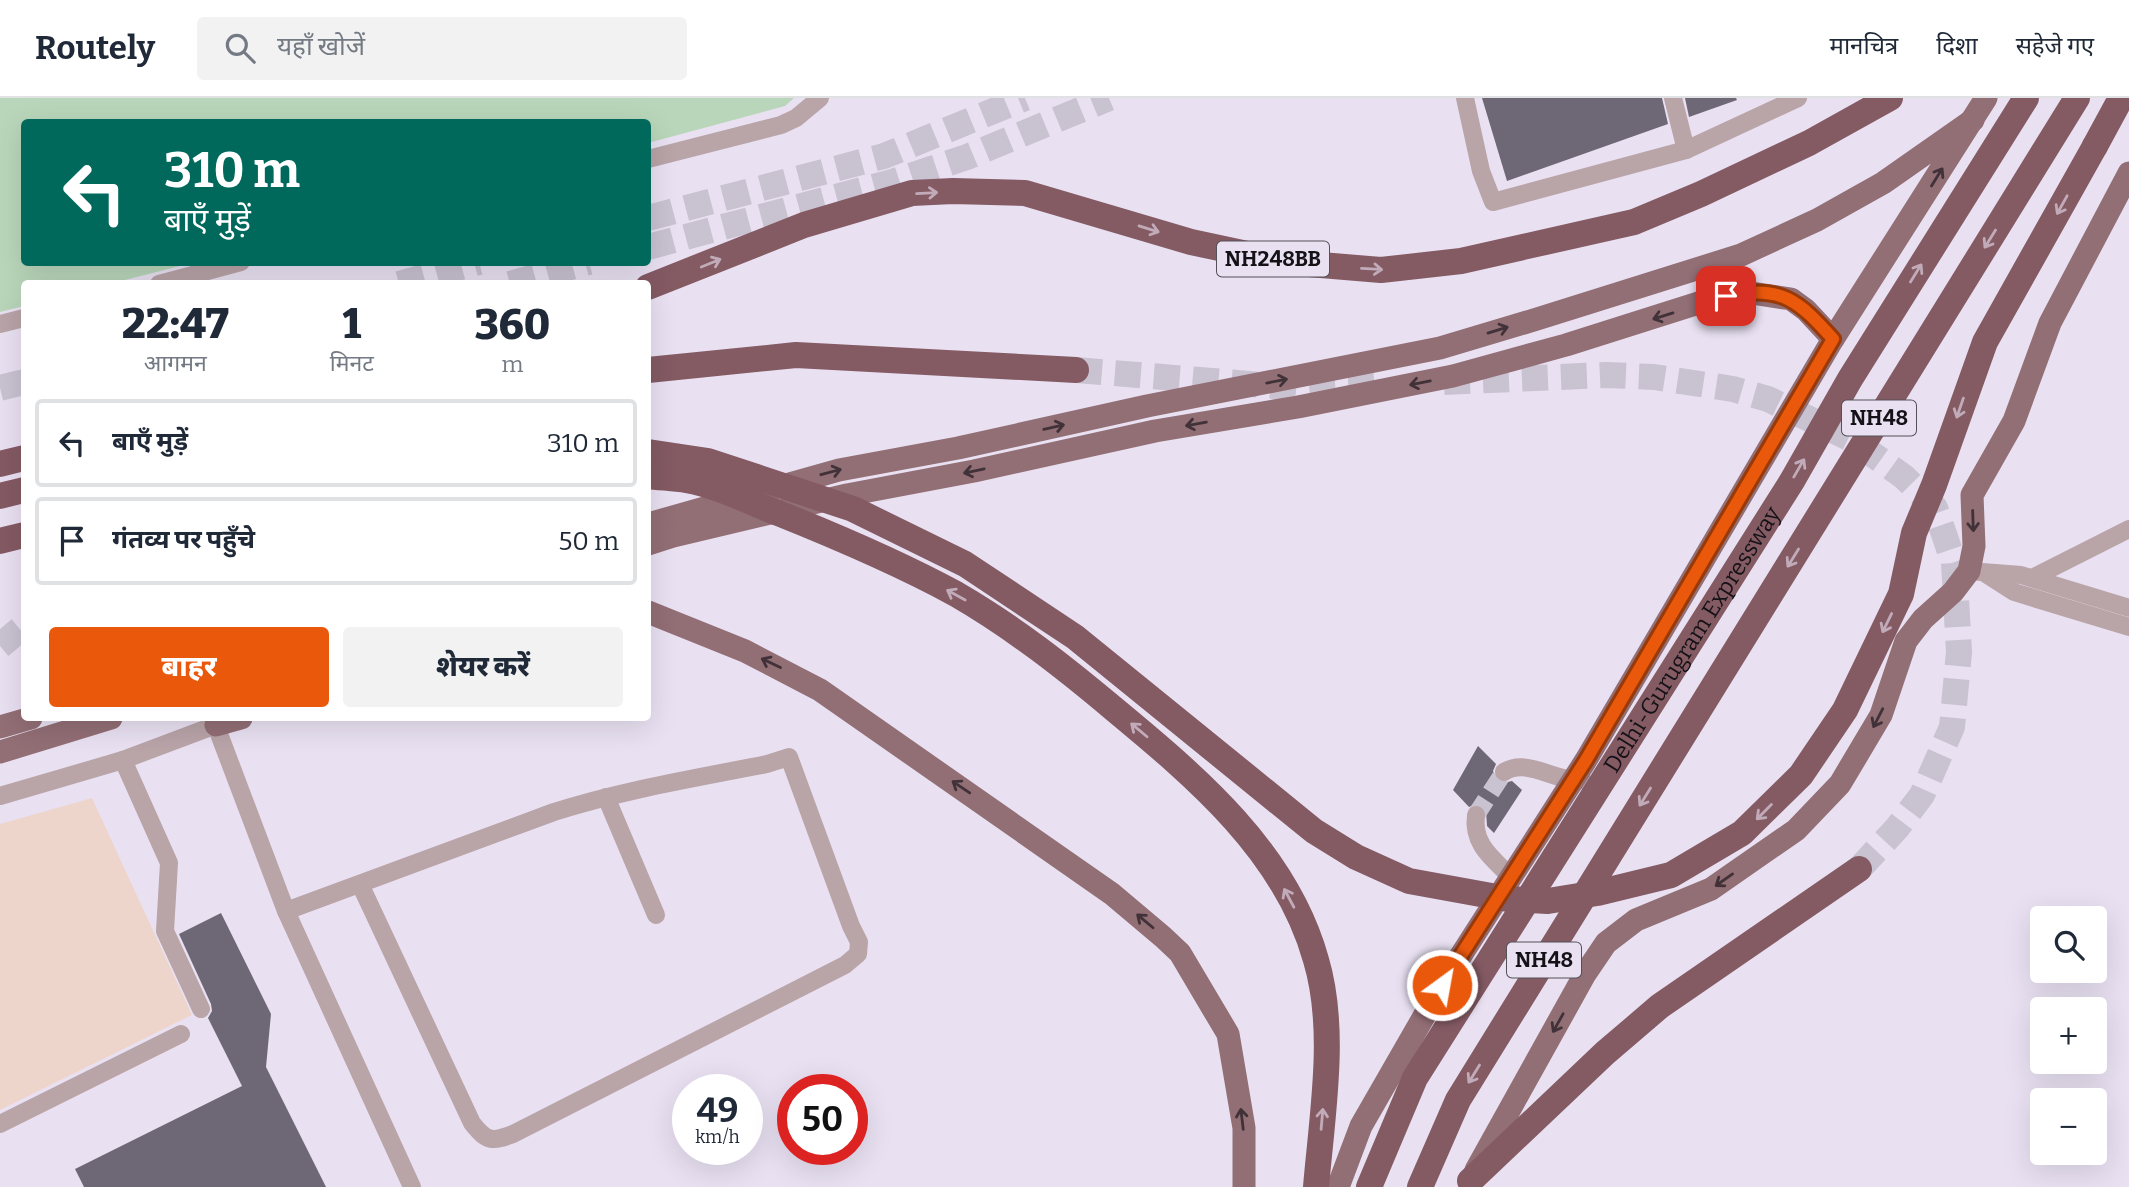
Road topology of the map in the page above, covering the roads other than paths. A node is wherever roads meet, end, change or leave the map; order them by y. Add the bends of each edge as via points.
1 (820, 98) edge
2 (1465, 98) edge
3 (1673, 98) edge
4 (1798, 98) edge
5 (1890, 98) edge
6 (1986, 98) edge
7 (2026, 98) edge
8 (2077, 98) edge
9 (2121, 98) edge
10 (1973, 120) junction
11 (1686, 150) junction
12 (651, 158) edge
13 (2129, 173) edge
14 (226, 266) edge
15 (174, 280) edge
16 (651, 286) edge
17 (21, 319) edge
18 (0, 324) edge
19 (1833, 339) junction
20 (651, 370) edge
21 (1076, 370) tunnel mouth
22 (651, 452) edge
23 (21, 459) edge
24 (0, 464) edge
25 (651, 476) edge
26 (21, 490) edge
27 (0, 496) edge
28 (651, 523) edge
29 (2129, 529) edge
30 (21, 536) edge
31 (0, 541) edge
32 (651, 543) edge
33 (1976, 572) junction
34 (2032, 578) junction
35 (2129, 608) edge
36 (651, 613) edge
37 (2129, 627) edge
38 (21, 721) edge
39 (101, 721) edge
40 (214, 721) edge
41 (0, 727) edge
42 (0, 752) edge
43 (123, 760) junction
44 (1504, 772) dead end
45 (1605, 776) junction
46 (1572, 781) junction
47 (0, 796) edge
48 (606, 797) junction
49 (1476, 815) dead end
50 (1859, 869) tunnel mouth
51 (1511, 877) junction
52 (360, 884) junction
53 (286, 912) junction
54 (656, 915) dead end
55 (201, 1009) dead end
56 (181, 1034) dead end
57 (0, 1124) edge
58 (1469, 1184) edge
59 (412, 1187) edge
60 (1244, 1187) edge
61 (1315, 1187) edge
62 (1338, 1187) edge
63 (1369, 1187) edge
64 (1420, 1187) edge

1 - 12 street via 781,125
2 - 11 street via 1481,171 1493,202
3 - 11 street
4 - 11 street
16 -> 5 highway, NH248BB via 804,225 912,193 953,191 1025,193 1191,242 1286,262 1381,270 1461,261 1634,222 1809,143
6 - 10 main road
45 -> 7 highway, Delhi-Gurugram Expressway / NH48
8 -> 64 highway, Delhi-Gurugram Expressway / NH48 via 1458,1100
9 -> 22 highway, bridge via 1985,342 1914,533 1901,594 1845,710 1801,775 1742,833 1671,875 1597,893 1548,901 1508,899 1409,881 1356,857 1314,831 1075,637 964,564 853,509 708,461
19 -> 10 main road
28 -> 10 main road via 839,470 1440,348 1754,249 1883,183
13 -> 33 main road via 2050,323 2014,421 1972,495
14 - 15 street
17 - 18 street
19 -> 32 main road via 1791,299 1745,292 1453,376 847,495
19 - 46 main road
20 - 21 highway via 796,355
23 - 24 highway
61 -> 25 highway, bridge via 1327,1065 1317,960 1289,895 1244,829 1165,751 1052,657 956,594 843,538 697,482
26 - 27 highway
29 - 34 street
30 - 31 highway
33 - 34 street
33 - 37 street via 2014,592
33 -> 58 main road via 1906,641 1881,715 1840,783 1797,830 1711,889 1636,920 1606,943
34 - 35 street
60 -> 36 main road via 1244,1128 1228,1034 1180,953 1163,936 1112,894 820,690 745,651
38 - 41 main road
39 - 42 main road
40 - 43 street
40 - 53 street
43 - 47 street
43 - 55 street via 169,863 165,931
44 - 46 street via 1522,767
45 - 46 street
45 - 63 highway, Delhi-Gurugram Expressway / NH48 via 1415,1078
46 - 51 main road
48 - 52 street
48 - 52 street via 789,757 859,942 858,954 845,965 496,1140 483,1137 472,1124
48 - 54 street
49 - 51 street via 1481,846
50 - 58 highway via 1660,1006
51 - 62 main road via 1442,985 1362,1126
52 - 53 street
53 - 59 street
56 - 57 street

